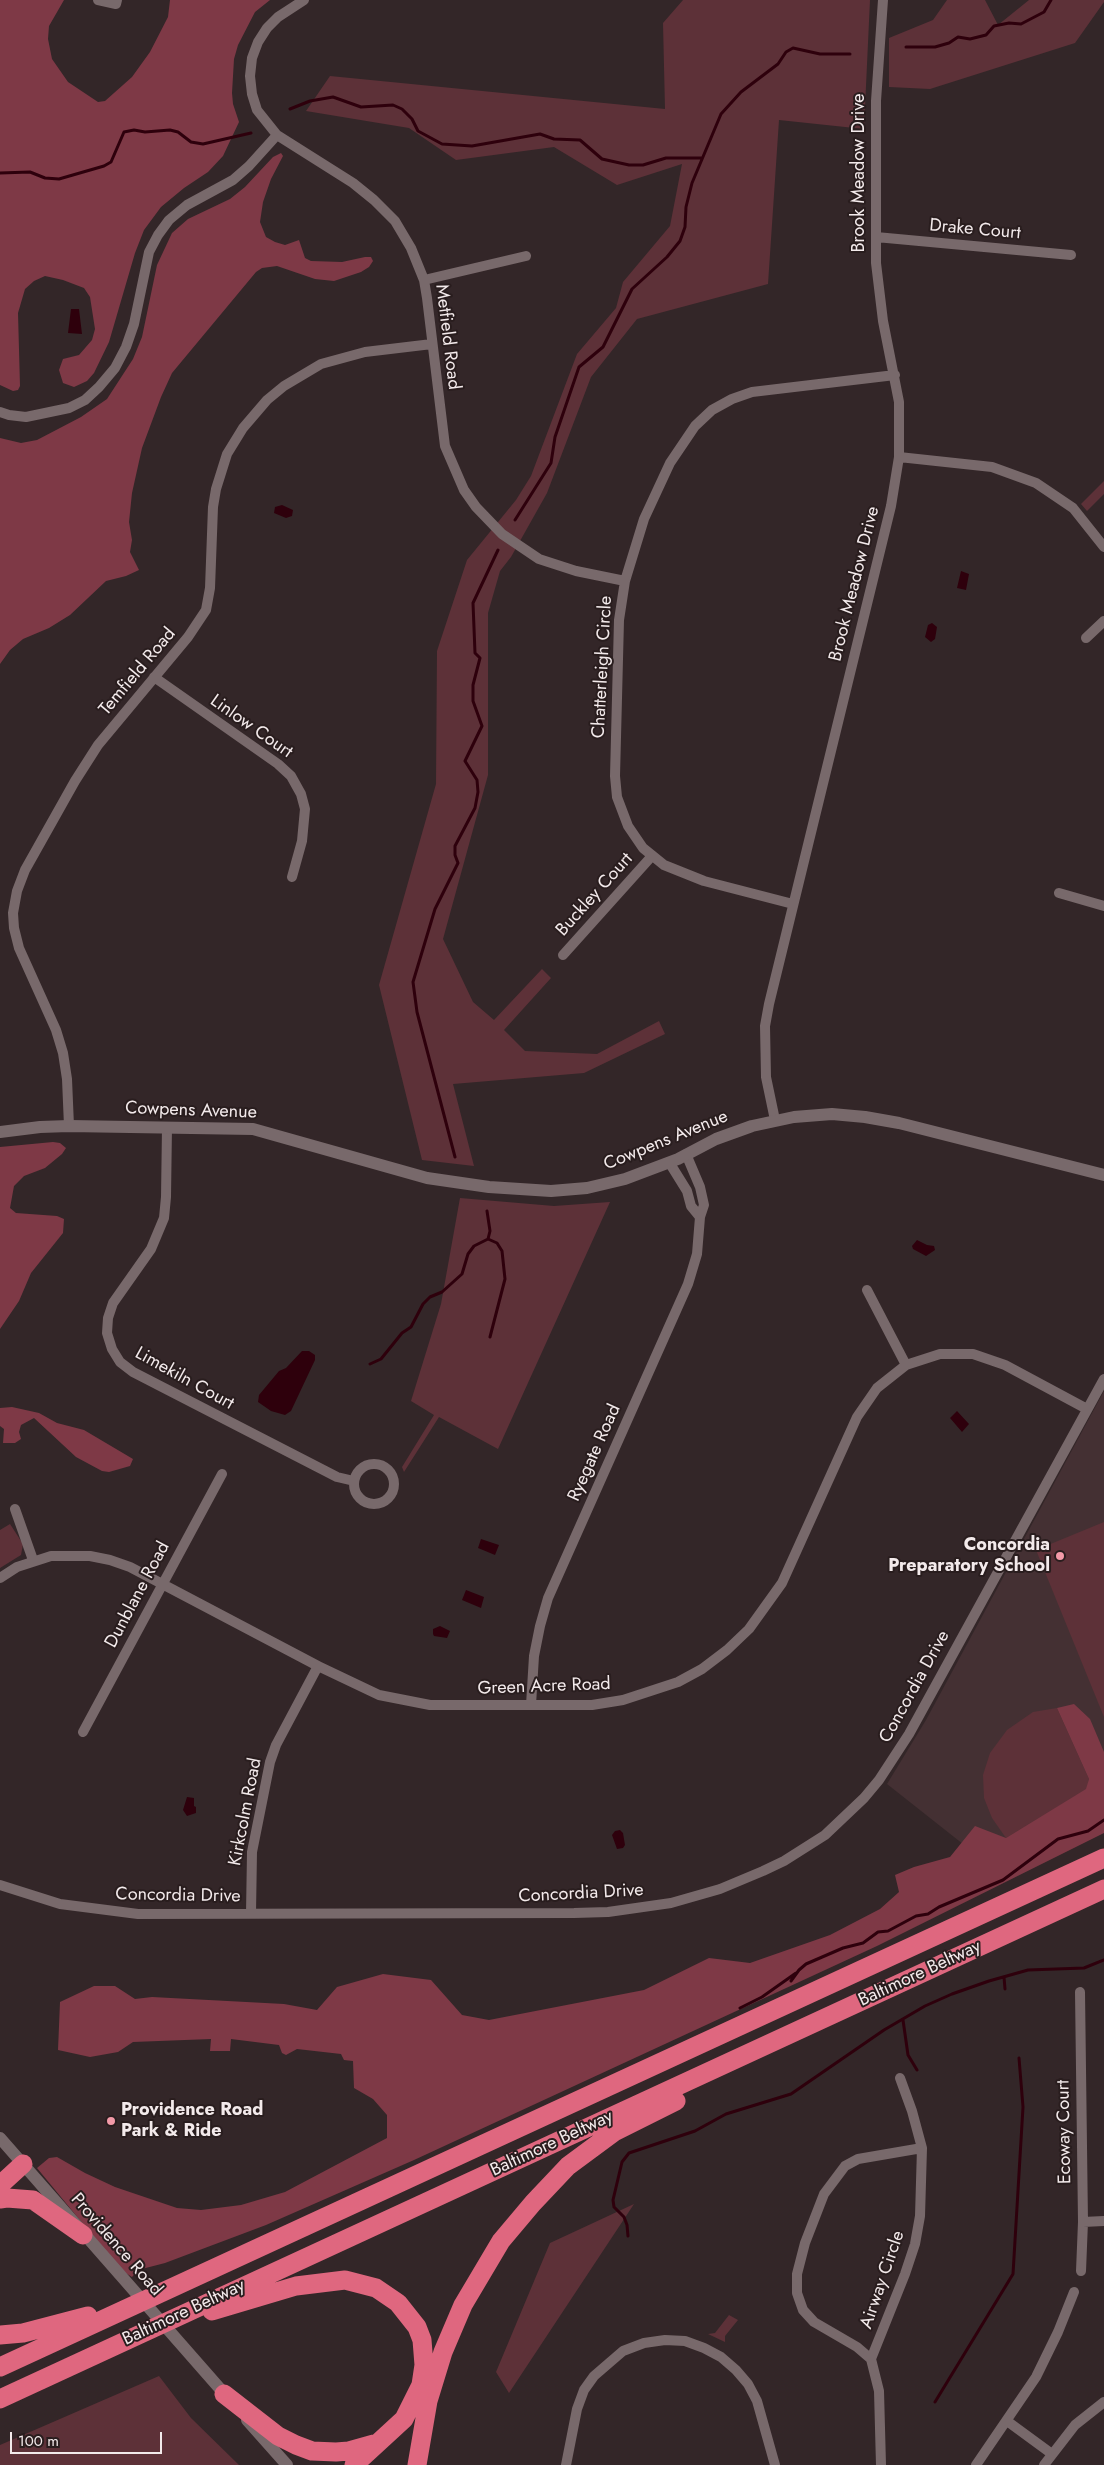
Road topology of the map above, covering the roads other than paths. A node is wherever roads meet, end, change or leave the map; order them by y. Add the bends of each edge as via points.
1 (98, 0) edge
2 (117, 0) edge
3 (883, 0) edge
4 (300, 1) edge
5 (278, 135) junction
6 (876, 237) junction
7 (1071, 255) dead end
8 (526, 256) dead end
9 (424, 280) junction
10 (432, 344) junction
11 (895, 375) junction
12 (0, 412) edge
13 (899, 457) junction
14 (1104, 548) edge
15 (625, 581) junction
16 (1104, 621) edge
17 (1086, 638) dead end
18 (154, 677) junction
19 (651, 857) junction
20 (292, 877) dead end
21 (1058, 893) dead end
22 (793, 904) junction
23 (1104, 906) edge
24 (563, 955) dead end
25 (775, 1120) junction
26 (69, 1126) junction
27 (167, 1127) junction
28 (0, 1132) edge
29 (686, 1154) junction
30 (669, 1162) junction
31 (1104, 1174) edge
32 (700, 1217) junction
33 (867, 1290) dead end
34 (906, 1365) junction
35 (1104, 1379) edge
36 (1088, 1409) junction
37 (222, 1474) dead end
38 (354, 1481) junction
39 (15, 1509) dead end
40 (33, 1560) junction
41 (0, 1578) edge
42 (163, 1584) junction
43 (318, 1666) junction
44 (531, 1705) junction
45 (83, 1732) dead end
46 (1104, 1858) edge
47 (0, 1885) edge
48 (1104, 1889) edge
49 (251, 1913) junction
50 (1080, 1992) dead end
51 (863, 2000) junction
52 (900, 2078) dead end
53 (0, 2138) edge
54 (922, 2148) junction
55 (23, 2164) junction
56 (0, 2185) edge
57 (0, 2199) edge
58 (1104, 2221) edge
59 (1083, 2222) junction
60 (84, 2235) junction
61 (1081, 2271) dead end
62 (1074, 2292) dead end
63 (152, 2296) junction
64 (146, 2331) junction
65 (0, 2336) edge
66 (871, 2359) junction
67 (0, 2367) edge
68 (224, 2394) junction
69 (0, 2399) edge
70 (1104, 2402) edge
71 (1007, 2421) junction
72 (380, 2442) junction
73 (1052, 2454) junction
74 (287, 2465) edge
75 (354, 2465) edge
76 (417, 2465) edge
77 (566, 2465) edge
78 (775, 2465) edge
79 (880, 2465) edge
80 (976, 2465) edge
81 (1044, 2465) edge

1 - 2 street via 116,4
3 - 6 street, Brook Meadow Drive via 876,100
4 - 5 street, Metfield Road via 267,28 252,58 250,76 254,100 266,123
5 - 9 street, Metfield Road via 353,183 386,211 410,248
5 - 12 street via 233,180 187,205 169,220 158,235 149,252 126,347 115,368 99,387 85,400 61,410 26,417
6 - 7 street, Drake Court
6 - 11 street, Brook Meadow Drive via 878,288
8 - 9 street
9 - 10 street, Metfield Road
10 - 15 street, Metfield Road via 445,446 457,477 476,507 502,534 539,559 576,572
10 - 18 street, Temfield Road via 365,352 321,364 284,386 255,412 227,454 216,489 206,610
11 - 13 street, Brook Meadow Drive via 899,402
11 - 15 street, Chatterleigh Circle via 752,392 712,410 695,426 670,463 644,519
13 - 14 street via 992,467 1036,483 1073,508
13 - 22 street, Brook Meadow Drive via 888,515
15 - 19 street, Chatterleigh Circle via 619,620 615,776 623,816
16 - 17 street
18 - 20 street, Linlow Court via 291,776 305,809 302,841
18 - 26 street, Temfield Road via 87,762 25,870 17,891 14,928 63,1053
19 - 22 street, Chatterleigh Circle via 691,877
19 - 24 street, Buckley Court
21 - 23 street
22 - 25 street, Brook Meadow Drive via 765,1026 766,1077
25 - 29 street, Cowpens Avenue via 734,1132
25 - 31 street, Cowpens Avenue via 832,1114 880,1119
26 - 27 street, Cowpens Avenue
26 - 28 street, Cowpens Avenue
27 - 30 street, Cowpens Avenue via 253,1129 426,1178 533,1190 569,1190 604,1184
27 - 38 street, Limekiln Court via 164,1218 151,1249 113,1303 107,1334 112,1349 120,1362 141,1376 337,1477
29 - 30 street, Cowpens Avenue
29 - 32 street, Ryegate Road via 704,1205
30 - 32 street
32 - 44 street, Ryegate Road via 697,1254 688,1284 548,1598 534,1656
33 - 34 street
34 - 36 street, Green Acre Road via 940,1354 973,1354 1005,1365
34 - 44 street, Green Acre Road via 887,1378 867,1400 782,1583 749,1629 727,1650 694,1673 650,1692 592,1705
35 - 36 street, Concordia Drive
36 - 49 street, Concordia Drive via 893,1760 845,1817 799,1852 720,1889 671,1903 629,1910 574,1913
37 - 42 street, Dunblane Road
38 - 38 street via 361,1500 374,1504 387,1500 394,1488 392,1475 377,1464 365,1466
39 - 40 street
40 - 41 street, Green Acre Road
40 - 42 street, Green Acre Road via 51,1556 90,1556 130,1567
42 - 43 street, Green Acre Road
42 - 45 street, Dunblane Road
43 - 44 street, Green Acre Road via 379,1695 405,1701 430,1705
43 - 49 street, Kirkcolm Road via 270,1762 252,1852
46 - 63 highway, Baltimore Beltway
47 - 49 street, Concordia Drive via 60,1904 113,1912
48 - 51 highway, Baltimore Beltway
50 - 59 street, Ecoway Court
51 - 64 highway, Baltimore Beltway
51 - 76 highway via 614,2132 568,2166 549,2185 501,2242 463,2305 435,2378 422,2428
52 - 54 street, Airway Circle
53 - 55 street, Providence Road
54 - 66 street, Airway Circle via 920,2216 915,2244
54 - 66 street, Airway Circle via 858,2159 845,2166 824,2194 799,2266 797,2293 804,2310 814,2322
55 - 56 highway
55 - 60 street, Providence Road
57 - 60 highway via 33,2200
58 - 59 street
59 - 61 street, Ecoway Court
60 - 68 street, Providence Road
62 - 71 street via 1048,2355
63 - 65 highway via 48,2327
63 - 67 highway, Baltimore Beltway
64 - 69 highway, Baltimore Beltway
64 - 72 highway via 314,2283 345,2280 376,2288 388,2294 408,2314 417,2327 424,2352 418,2394 404,2419
66 - 79 street via 879,2391
68 - 72 highway via 278,2436 312,2451 349,2451
68 - 74 street, Providence Road
70 - 73 street via 1075,2425
71 - 73 street
71 - 80 street
72 - 75 highway
73 - 81 street
77 - 78 street via 577,2409 594,2376 623,2351 665,2340 685,2341 704,2348 736,2370 757,2401

